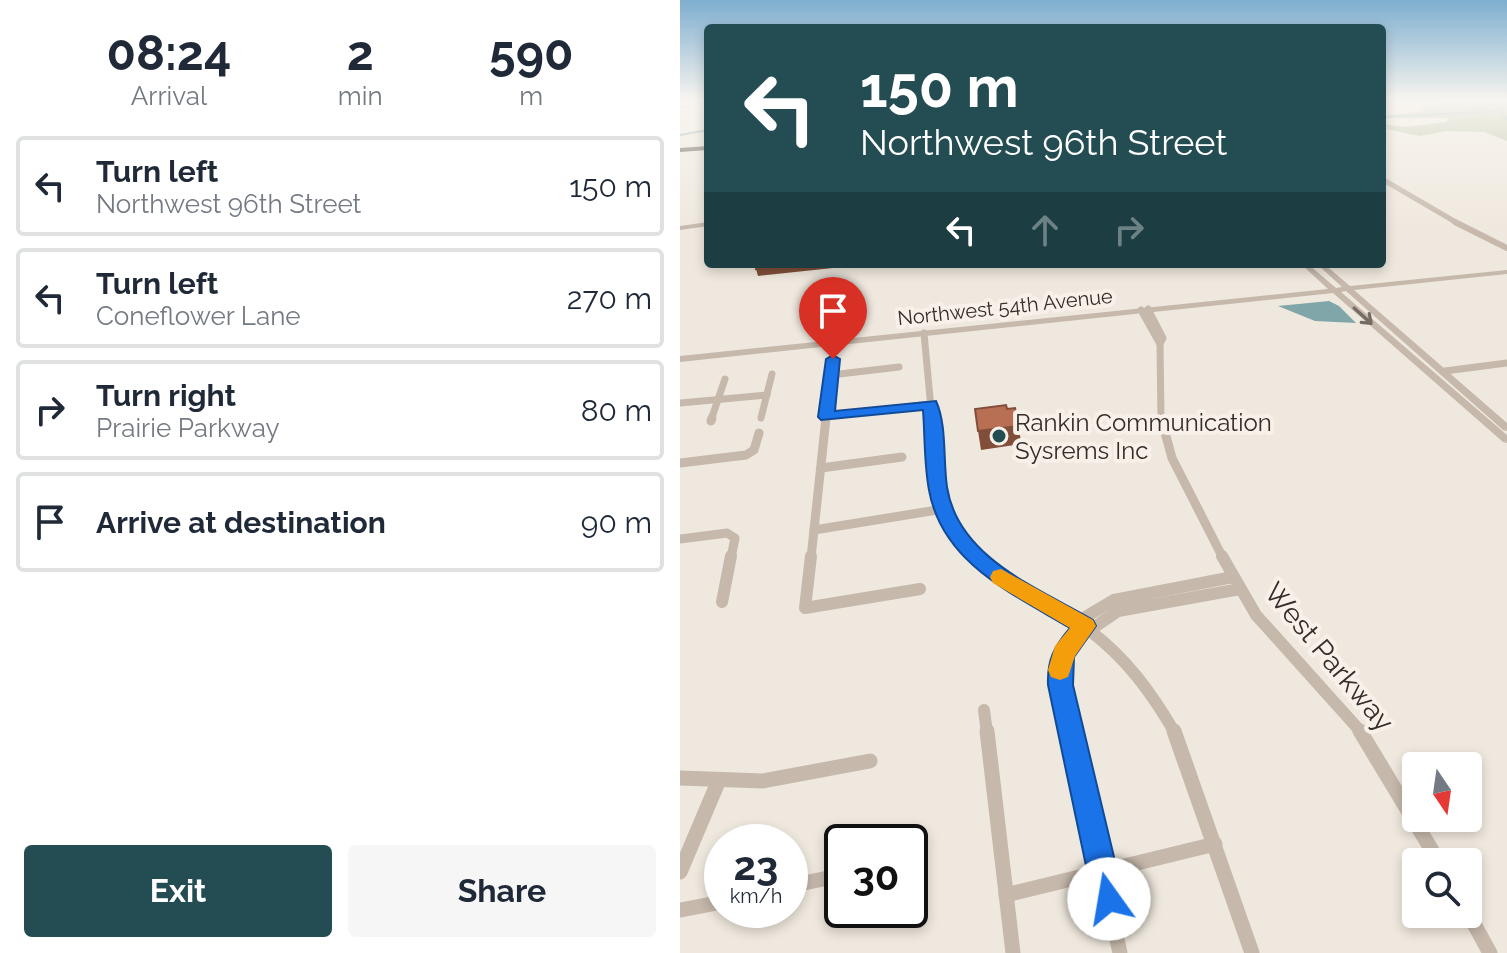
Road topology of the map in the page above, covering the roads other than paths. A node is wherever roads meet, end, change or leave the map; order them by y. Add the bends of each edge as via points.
1 (704, 146) edge
2 (680, 148) edge
3 (1386, 181) edge
4 (704, 224) edge
5 (680, 227) edge
6 (1507, 248) edge
7 (1309, 268) edge
8 (1324, 268) edge
9 (1507, 272) edge
10 (1348, 289) junction
11 (1334, 290) junction
12 (1144, 310) junction
13 (924, 333) junction
14 (680, 359) edge
15 (833, 359) dead end
16 (1507, 363) edge
17 (899, 367) dead end
18 (1445, 371) junction
19 (772, 374) dead end
20 (831, 375) junction
21 (725, 379) dead end
22 (767, 395) junction
23 (718, 400) junction
24 (680, 403) edge
25 (930, 404) junction
26 (827, 417) junction
27 (761, 418) dead end
28 (711, 421) dead end
29 (1507, 428) edge
30 (759, 433) dead end
31 (1507, 440) edge
32 (902, 457) dead end
33 (680, 463) edge
34 (821, 468) junction
35 (943, 509) junction
36 (814, 530) junction
37 (680, 539) edge
38 (1233, 577) junction
39 (920, 589) dead end
40 (1240, 589) junction
41 (722, 602) dead end
42 (1084, 626) junction
43 (984, 710) dead end
44 (870, 761) dead end
45 (680, 778) edge
46 (719, 780) junction
47 (1215, 844) junction
48 (1431, 848) edge
49 (1103, 871) junction
50 (680, 872) edge
51 (1006, 895) junction
52 (680, 899) edge
53 (704, 906) edge
54 (680, 912) edge
55 (1476, 928) edge
56 (1013, 953) edge
57 (1120, 953) edge
58 (1252, 953) edge
59 (1490, 953) edge

1 - 2 highway
3 - 6 street
4 - 5 street
7 - 11 street
8 - 10 street
9 - 10 street, Northwest 54th Avenue
10 - 11 street, Northwest 54th Avenue
10 - 18 street
11 - 12 street, Northwest 54th Avenue
11 -> 31 street
12 - 13 street, Northwest 54th Avenue
12 - 38 street, West Parkway via 1160,344 1159,411 1165,437
13 - 14 street, Northwest 54th Avenue
13 - 25 street
15 - 20 street
16 - 18 street
17 - 20 street
18 - 29 street
19 - 22 street
20 - 26 street
21 - 23 street
22 - 23 street
22 - 27 street
23 - 24 street
23 - 28 street
25 - 26 street
25 - 35 street
26 - 34 street
30 - 33 street via 746,455
32 - 34 street
34 - 36 street
35 - 36 street
35 - 42 street via 968,550 997,575
36 - 39 street via 805,608
37 - 41 street via 727,533 735,538
38 - 40 street, West Parkway
38 - 42 street via 1114,600
40 - 42 street via 1118,611
40 - 48 street, West Parkway via 1256,615 1358,727
42 - 47 street via 1129,664 1162,710
42 - 49 street via 1064,653 1060,685
43 - 51 street
44 - 46 street via 763,781
45 - 46 street
46 - 50 street
47 - 49 street
47 - 58 street
49 - 51 street
49 - 57 street
51 - 56 street
52 - 54 street
53 - 54 street
55 - 59 street

